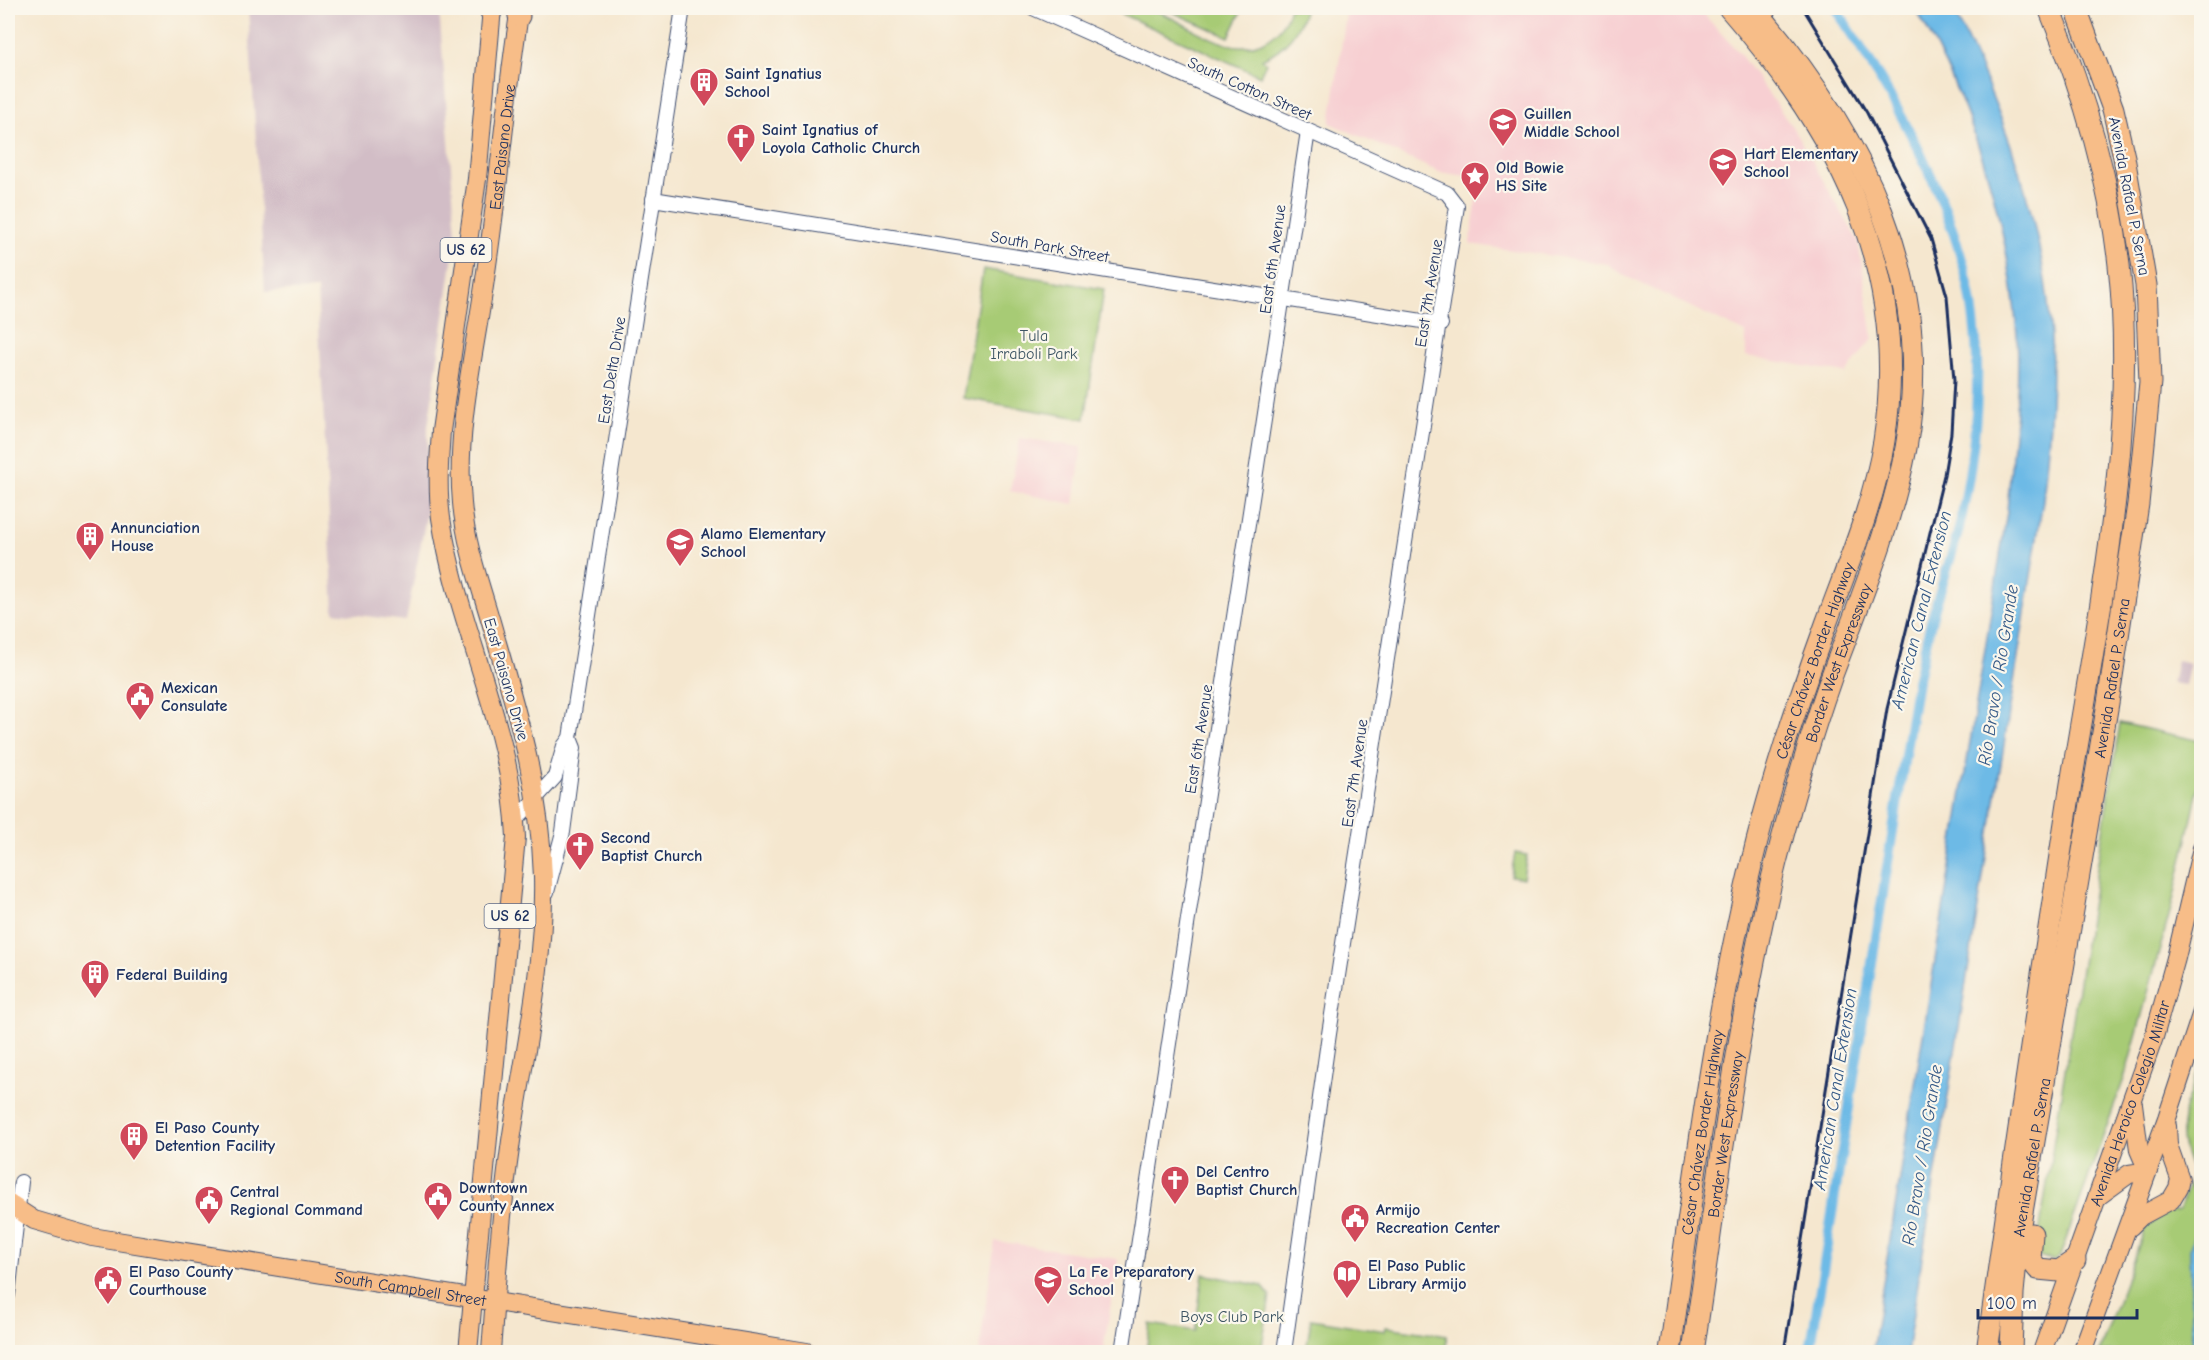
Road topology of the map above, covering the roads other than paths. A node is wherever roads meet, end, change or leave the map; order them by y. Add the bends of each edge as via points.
1 (683, 8) edge
2 (1033, 8) edge
3 (1729, 8) edge
4 (1754, 8) edge
5 (2049, 8) edge
6 (2076, 8) edge
7 (492, 9) edge
8 (519, 10) edge
9 (1308, 131) junction
10 (653, 199) junction
11 (1454, 200) joint
12 (1283, 299) junction
13 (1441, 324) junction
14 (570, 738) junction
15 (537, 799) junction
16 (516, 821) junction
17 (2202, 848) edge
18 (543, 909) junction
19 (2064, 962) junction
20 (2202, 1011) edge
21 (2133, 1100) junction
22 (2167, 1118) junction
23 (2148, 1172) junction
24 (21, 1182) dead end
25 (2098, 1196) junction
26 (12, 1206) edge
27 (2126, 1231) junction
28 (2075, 1260) junction
29 (8, 1295) edge
30 (472, 1299) junction
31 (494, 1303) junction
32 (468, 1353) edge
33 (491, 1353) edge
34 (807, 1353) edge
35 (1122, 1353) edge
36 (1284, 1353) edge
37 (1670, 1353) edge
38 (1694, 1353) edge
39 (1987, 1353) edge
40 (2011, 1353) edge
41 (2042, 1353) edge
42 (2082, 1353) edge

1 - 10 street, East Delta Drive
2 - 9 street, South Cotton Street
3 - 37 highway, César Chávez Border Highway via 1793,87 1854,195 1881,278 1889,341 1889,395 1884,442 1871,493 1791,725 1738,921 1713,1051
4 - 38 highway, Border West Expressway via 1846,133 1875,192 1906,288 1913,380 1899,481 1797,785 1759,933 1729,1094
5 - 39 highway, Avenida Rafael P. Serna via 2085,103 2110,204 2123,316 2122,419 2109,540
6 - 19 highway, Avenida Rafael P. Serna via 2114,109 2124,157 2146,285 2150,382 2136,516 2109,703
7 - 16 main road, East Paisano Drive / US 62 via 477,179 438,470 447,553 501,733
8 - 15 main road, East Paisano Drive / US 62 via 500,176 468,393 461,480 471,554 529,755
9 - 11 street, South Cotton Street
9 - 12 street, East 6th Avenue
10 - 12 street, South Park Street
10 - 14 street, East Delta Drive
11 - 13 street, East 7th Avenue via 1457,213
12 - 13 street, South Park Street
12 - 35 street, East 6th Avenue
13 - 36 street, East 7th Avenue via 1329,1034
14 - 15 street, East Delta Drive via 555,777
14 - 18 street, East Delta Drive via 574,748 563,832
15 - 16 street, East Delta Drive
15 - 18 main road, East Paisano Drive / US 62
16 - 30 main road, East Paisano Drive / US 62 via 505,981
17 - 21 main road, Avenida Heroico Colegio Militar via 2176,958
18 - 31 main road, East Paisano Drive / US 62
19 - 28 highway via 2066,1008 2029,1252 2032,1264 2045,1272 2059,1271
19 - 40 highway, Avenida Rafael P. Serna via 2015,1268
20 - 22 main road
21 - 23 main road via 2139,1150
21 - 25 main road, Avenida Heroico Colegio Militar
22 - 23 main road
22 - 27 main road via 2168,1145 2180,1179 2178,1188 2171,1200 2141,1216
23 - 25 main road via 2129,1174
23 - 27 main road
24 - 26 street
25 - 28 main road, Avenida Heroico Colegio Militar
26 - 29 street
26 - 30 main road, South Campbell Street via 34,1220 92,1237
27 - 42 main road
28 - 41 main road, Avenida Heroico Colegio Militar
30 - 31 main road, South Campbell Street
30 - 32 main road, East Paisano Drive / US 62
31 - 33 main road, East Paisano Drive / US 62
31 - 34 main road, South Campbell Street

